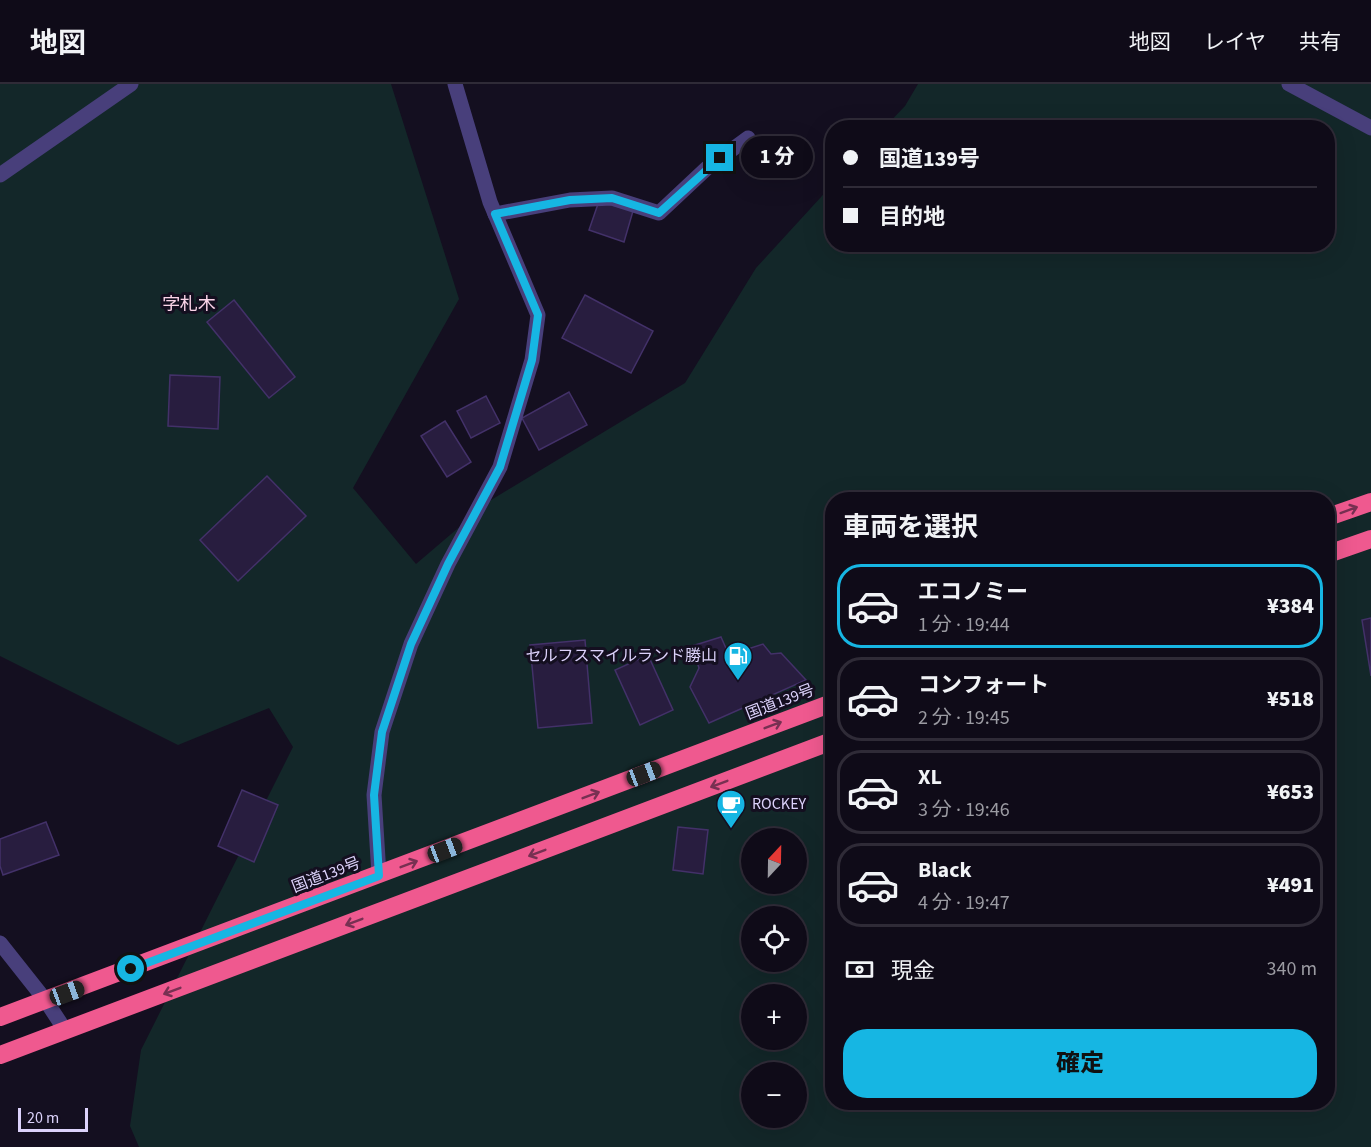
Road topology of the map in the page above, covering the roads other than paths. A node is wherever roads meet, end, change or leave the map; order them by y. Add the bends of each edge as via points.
1 (131, 84) edge
2 (455, 84) edge
3 (1289, 84) edge
4 (1371, 128) edge
5 (748, 138) dead end
6 (0, 175) edge
7 (495, 214) junction
8 (1371, 502) edge
9 (1335, 515) edge
10 (1371, 538) edge
11 (1335, 551) edge
12 (825, 706) edge
13 (825, 744) edge
14 (379, 876) junction
15 (0, 943) edge
16 (46, 1001) junction
17 (0, 1017) edge
18 (65, 1030) junction
19 (0, 1055) edge

1 - 6 street
2 - 7 street
3 - 4 street
5 - 7 street via 706,168 659,213 612,198 570,200
7 - 14 street via 538,315 532,360 500,467 411,644 382,732 374,795
9 -> 8 highway
10 - 11 highway
14 -> 12 highway, 国道139号
13 -> 18 highway
14 - 16 highway, 国道139号
15 - 16 street
16 - 17 highway, 国道139号
16 - 18 street
18 - 19 highway

